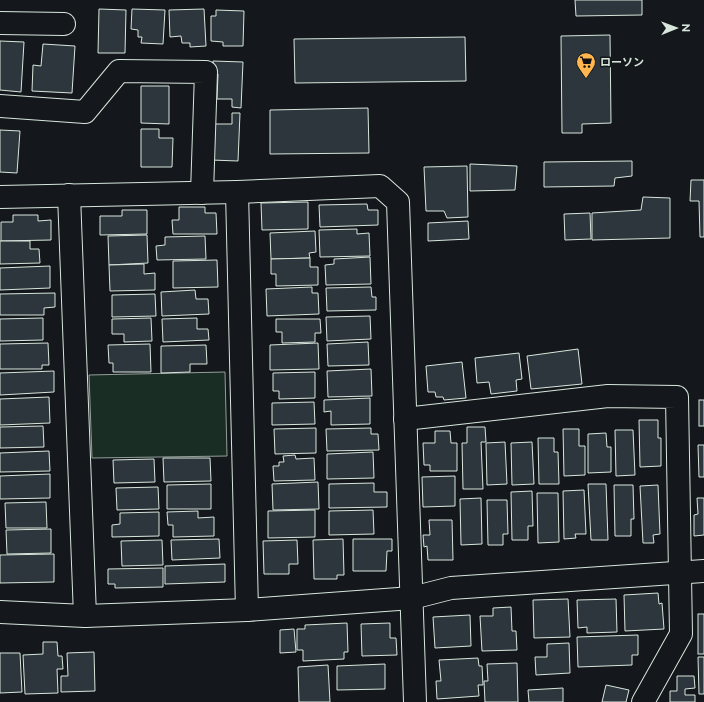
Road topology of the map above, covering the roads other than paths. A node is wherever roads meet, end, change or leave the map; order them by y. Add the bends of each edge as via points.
1 (0, 23) edge
2 (64, 24) dead end
3 (0, 106) edge
4 (237, 192) junction
5 (202, 193) junction
6 (69, 195) junction
7 (0, 197) edge
8 (405, 419) junction
9 (704, 571) edge
10 (681, 573) junction
11 (412, 598) junction
12 (247, 610) junction
13 (0, 612) edge
14 (85, 616) junction
15 (415, 702) edge
16 (643, 702) edge

1 - 2 street
3 - 5 street via 85,112 119,71 206,72
4 - 5 street
4 - 8 street via 380,186 398,202
4 - 12 street
5 - 6 street
6 - 7 street
6 - 14 street
8 - 10 street via 608,396 677,397
8 - 11 street
9 - 10 street
10 - 11 street via 451,588
10 - 16 street via 681,634
11 - 12 street
11 - 15 street
12 - 14 street
13 - 14 street

